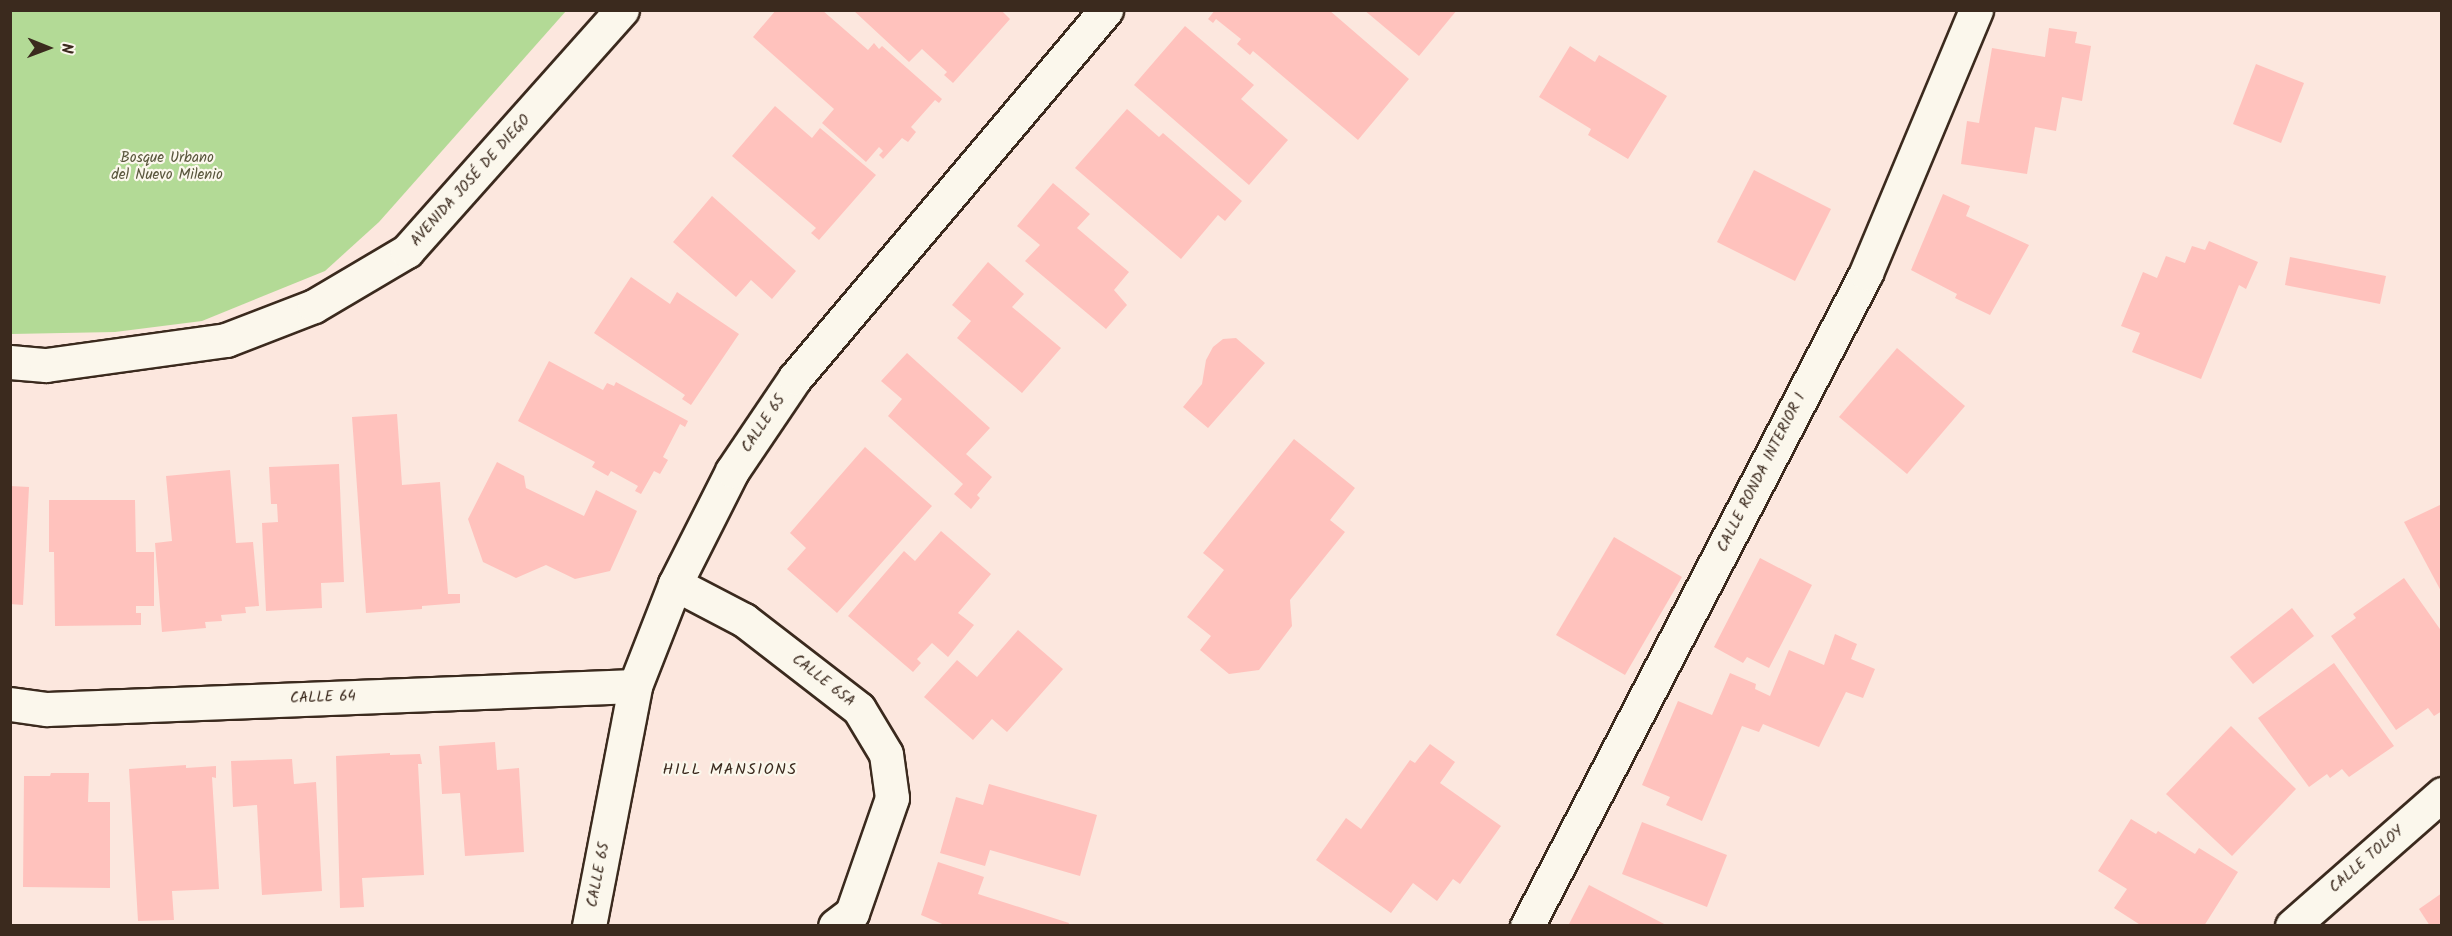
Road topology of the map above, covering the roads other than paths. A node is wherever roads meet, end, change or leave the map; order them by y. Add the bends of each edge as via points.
1 (622, 10) edge
2 (1106, 10) edge
3 (1976, 10) edge
4 (10, 362) edge
5 (675, 584) junction
6 (635, 686) junction
7 (10, 704) edge
8 (2442, 794) edge
9 (589, 926) edge
10 (835, 926) edge
11 (1527, 926) edge
12 (2292, 926) edge

1 - 4 street, AVENIDA JOSÉ DE DIEGO via 407,251 314,306 226,340 46,365
2 - 5 street, CALLE 65 via 795,378 732,471
3 - 11 street, CALLE RONDA INTERIOR 1 via 1866,273
5 - 6 street, CALLE 65
5 - 10 street, CALLE 65A via 744,620 859,709 886,754 892,798 852,913
6 - 7 street, CALLE 64 via 47,708
6 - 9 street, CALLE 65
8 - 12 street, CALLE TOLOY

